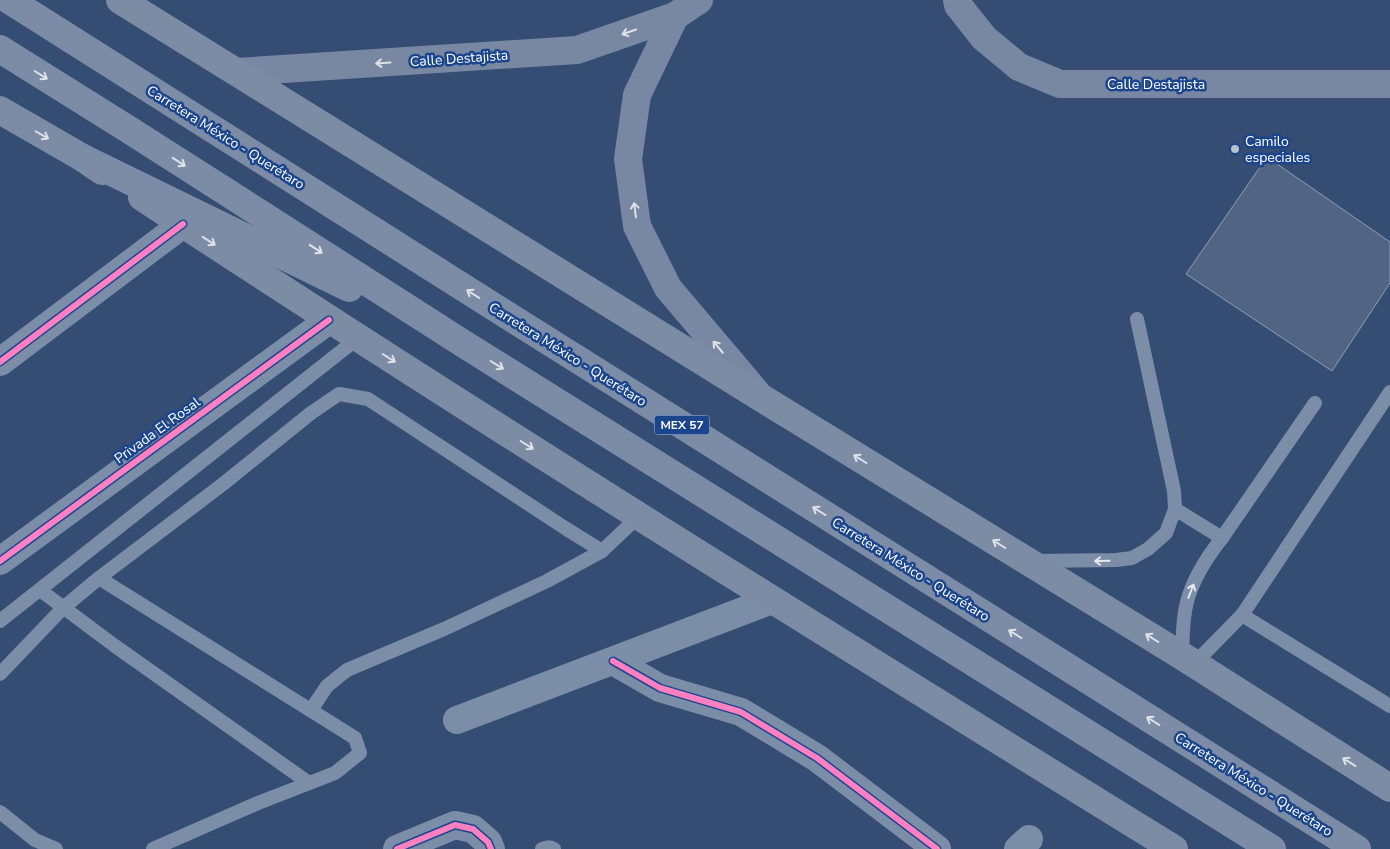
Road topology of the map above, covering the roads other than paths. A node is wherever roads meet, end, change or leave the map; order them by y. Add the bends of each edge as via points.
1 (8, 0) edge
2 (120, 0) edge
3 (699, 0) edge
4 (957, 0) edge
5 (675, 16) junction
6 (0, 49) edge
7 (237, 72) junction
8 (1390, 84) edge
9 (0, 110) edge
10 (83, 158) junction
11 (183, 224) junction
12 (1137, 319) dead end
13 (329, 320) junction
14 (358, 338) junction
15 (467, 346) junction
16 (0, 362) edge
17 (1390, 392) edge
18 (760, 397) junction
19 (1315, 403) dead end
20 (1175, 509) junction
21 (639, 516) junction
22 (1222, 538) junction
23 (602, 551) junction
24 (1026, 560) junction
25 (0, 561) edge
26 (99, 578) junction
27 (40, 590) junction
28 (772, 600) junction
29 (63, 608) junction
30 (1242, 615) junction
31 (0, 621) edge
32 (1188, 660) junction
33 (613, 661) junction
34 (0, 674) edge
35 (1390, 706) edge
36 (311, 710) junction
37 (457, 720) dead end
38 (310, 783) junction
39 (1390, 788) edge
40 (0, 812) edge
41 (56, 849) edge
42 (152, 849) edge
43 (396, 849) edge
44 (491, 849) edge
45 (542, 849) edge
46 (554, 849) edge
47 (937, 849) edge
48 (1174, 849) edge
49 (1272, 849) edge
50 (1358, 849) edge

50 -> 1 highway, Carretera México - Querétaro / MEX 57
2 - 7 main road
3 - 5 main road, Calle Destajista
4 - 8 main road, Calle Destajista via 984,38 1019,67 1060,84
5 -> 7 main road, Calle Destajista via 578,50
18 -> 5 main road via 668,288 637,226 628,159 637,95
6 -> 15 highway
7 - 18 main road
9 -> 10 main road
10 - 11 main road
10 - 15 highway
11 -> 13 main road
11 - 16 street
12 - 20 lane via 1174,491
13 - 14 main road
13 - 25 street, Privada El Rosal
14 -> 21 main road
14 - 27 lane
15 -> 49 highway
17 - 30 lane
24 -> 18 main road
19 - 22 lane
20 - 22 lane
20 -> 24 lane via 1166,533 1132,558
21 - 23 lane
21 - 28 main road
32 -> 22 lane via 1183,625 1187,602 1207,557
23 - 26 lane via 368,399 339,394
23 - 36 lane via 547,581 348,670 327,686
32 -> 24 main road
26 - 29 lane
26 - 36 lane
27 - 29 lane
27 - 31 lane
28 - 33 street
28 - 48 main road
29 - 34 lane
29 - 38 lane
30 - 32 lane
30 - 35 lane
39 -> 32 main road
33 - 37 street
33 - 47 street via 660,688 742,712 817,758
36 - 38 lane via 356,738 360,753 335,773
38 - 42 lane
40 - 41 lane via 35,840
43 - 44 street via 455,825 473,829
45 - 46 lane

